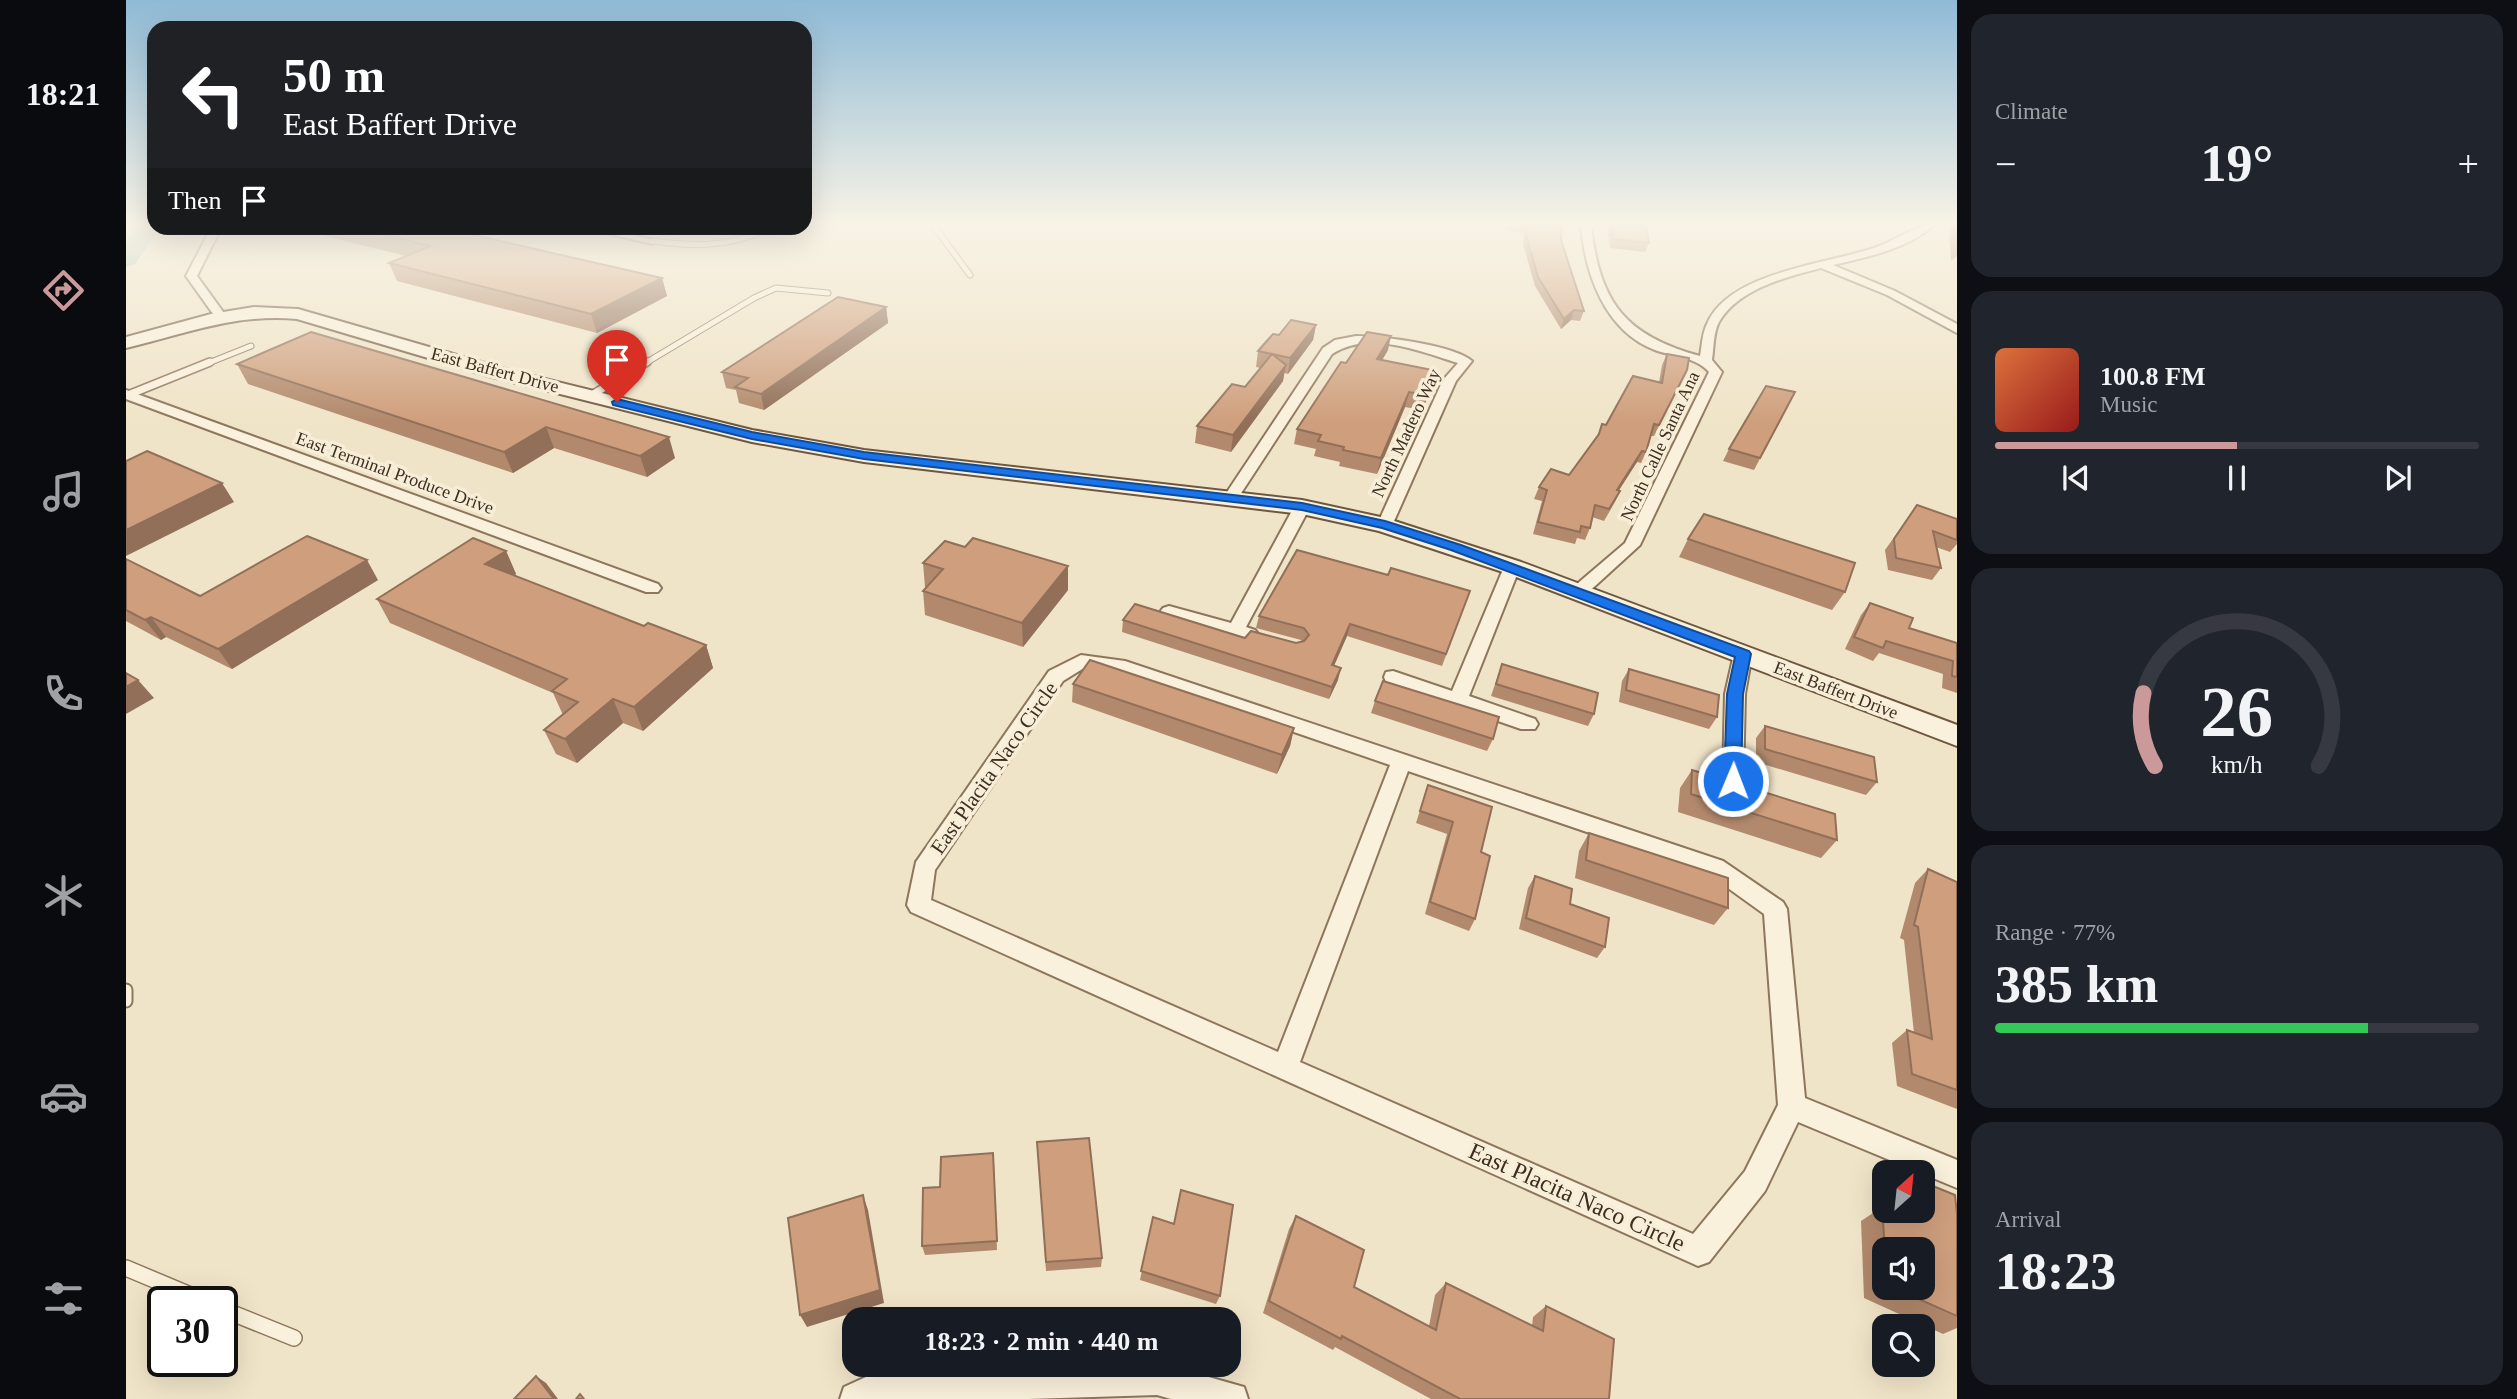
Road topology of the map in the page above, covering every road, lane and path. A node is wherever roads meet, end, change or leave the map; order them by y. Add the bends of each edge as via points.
1 (201, 290) edge
2 (771, 290) edge
3 (800, 290) edge
4 (1603, 290) edge
5 (1753, 290) edge
6 (1884, 290) edge
7 (828, 293) dead end
8 (220, 316) junction
9 (1957, 329) edge
10 (126, 343) edge
11 (251, 346) dead end
12 (1466, 361) joint
13 (1706, 361) junction
14 (127, 394) edge
15 (590, 396) junction
16 (1231, 498) junction
17 (1302, 507) junction
18 (1385, 525) junction
19 (1512, 567) junction
20 (652, 588) dead end
21 (1577, 593) junction
22 (1169, 612) edge
23 (1237, 631) junction
24 (1271, 640) edge
25 (1744, 654) junction
26 (1393, 677) dead end
27 (1459, 698) junction
28 (1528, 724) dead end
29 (1957, 736) edge
30 (1402, 761) junction
31 (1733, 781) edge
32 (126, 990) edge
33 (126, 1002) edge
34 (1285, 1068) junction
35 (1793, 1106) junction
36 (1957, 1174) edge
37 (126, 1268) edge
38 (168, 1286) edge
39 (238, 1315) edge
40 (294, 1338) dead end
41 (872, 1395) edge
42 (1232, 1399) edge

1 - 8 street
2 - 15 lane
3 - 7 lane
4 - 13 street via 1634,332 1653,345
5 - 13 street, North Calle Santa Ana via 1713,321
6 - 9 street
8 - 10 street, East Baffert Drive
8 - 15 street, East Baffert Drive via 276,310 298,314
11 - 14 lane
12 - 16 street via 1386,341 1339,341 1327,351
12 - 18 street, North Madero Way via 1450,380
13 - 21 street, North Calle Santa Ana via 1716,372 1632,545
14 - 20 street, East Terminal Produce Drive
15 - 16 street, East Baffert Drive via 752,436 864,456
16 - 17 street, East Baffert Drive
17 - 18 street, East Baffert Drive
17 - 23 street
18 - 19 street, East Baffert Drive
19 - 21 street, East Baffert Drive
19 - 27 street
21 - 25 street, East Baffert Drive
22 - 23 street
23 - 24 street
25 - 29 street, East Baffert Drive
25 - 31 street via 1735,694
26 - 27 street
27 - 28 street
30 - 34 street
30 - 34 street, East Placita Naco Circle via 1118,665 1081,661 1056,677 924,868 919,905
30 - 35 street, East Placita Naco Circle via 1715,867 1774,909
32 - 33 lane
34 - 35 street, East Placita Naco Circle via 1698,1251 1755,1181
35 - 36 street
37 - 38 lane
39 - 40 lane
41 - 42 street via 1157,1379

